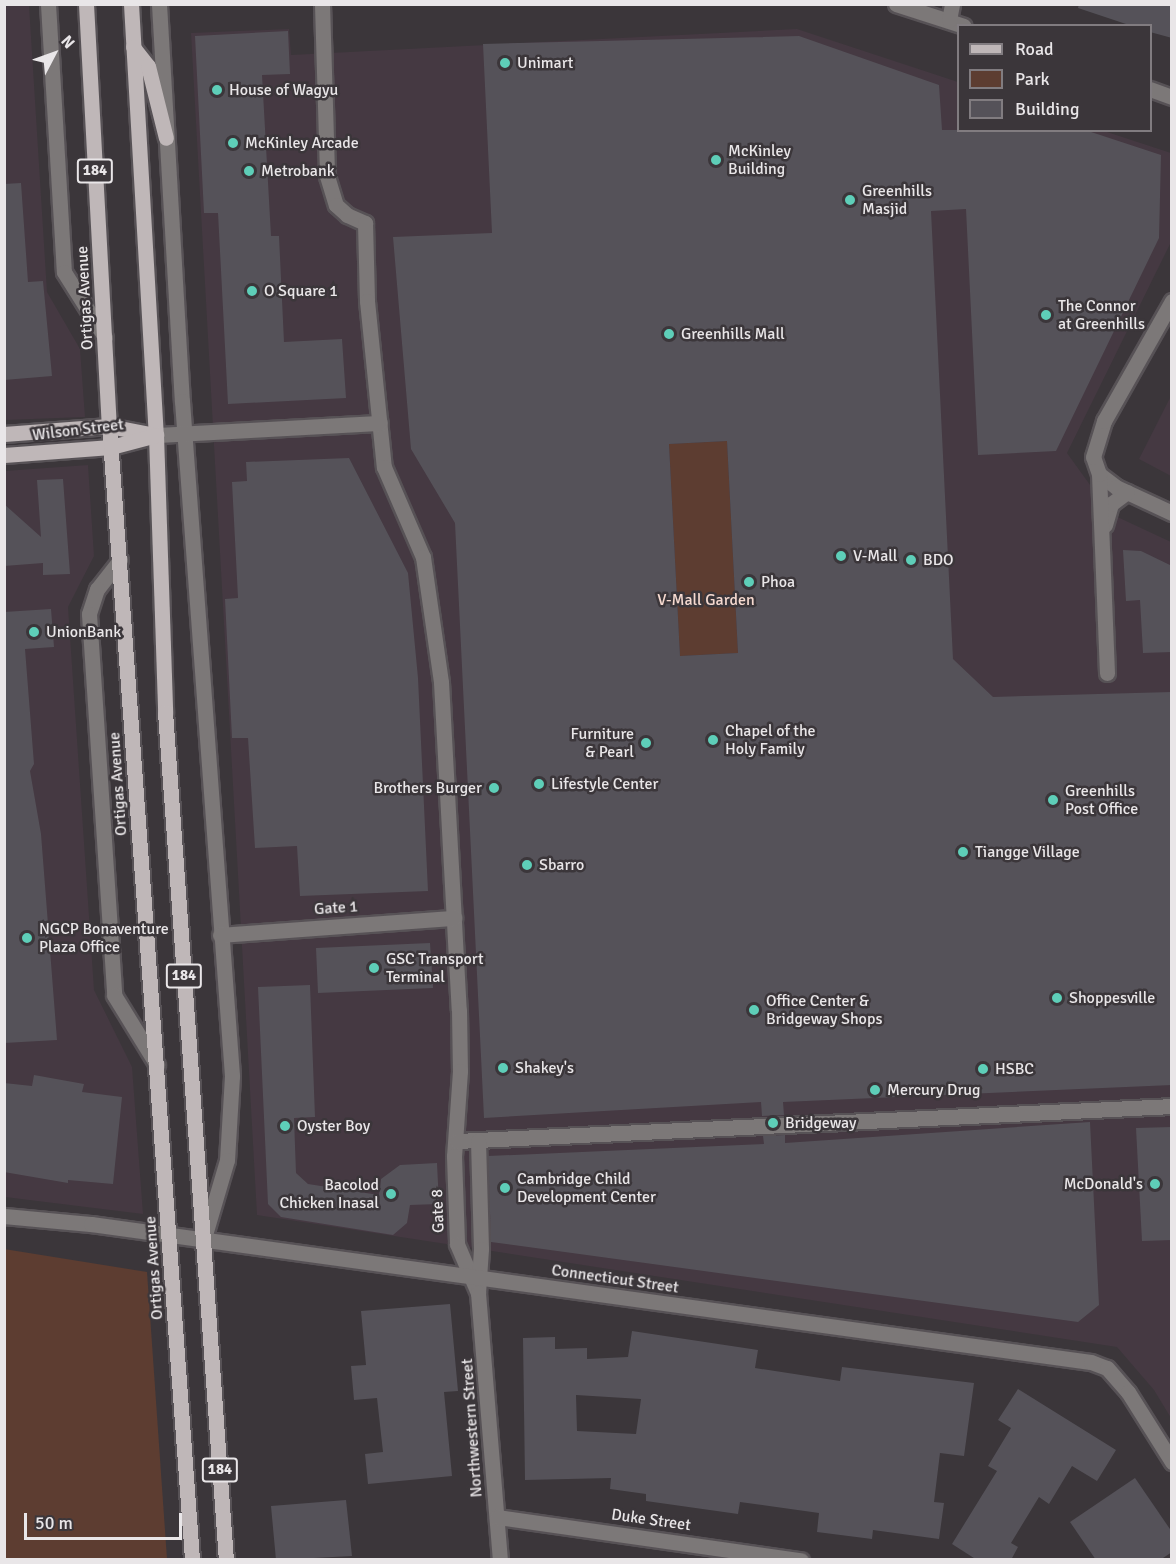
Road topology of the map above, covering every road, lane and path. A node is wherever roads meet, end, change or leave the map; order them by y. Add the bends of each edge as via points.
1 (48, 4) edge
2 (86, 4) edge
3 (131, 4) edge
4 (159, 4) edge
5 (322, 4) edge
6 (896, 4) edge
7 (952, 4) edge
8 (948, 20) junction
9 (959, 24) edge
10 (133, 47) junction
11 (1152, 90) edge
12 (1172, 97) edge
13 (166, 138) junction
14 (1172, 301) edge
15 (105, 338) junction
16 (380, 423) junction
17 (109, 426) junction
18 (185, 433) junction
19 (4, 434) edge
20 (156, 435) junction
21 (111, 447) junction
22 (4, 455) edge
23 (1099, 474) junction
24 (1127, 492) junction
25 (1172, 513) edge
26 (1101, 540) junction
27 (120, 560) junction
28 (1107, 673) dead end
29 (454, 918) junction
30 (220, 935) junction
31 (157, 1065) junction
32 (1172, 1106) edge
33 (457, 1141) junction
34 (478, 1141) junction
35 (4, 1216) edge
36 (170, 1236) junction
37 (203, 1241) junction
38 (476, 1283) junction
39 (1172, 1461) edge
40 (497, 1517) junction
41 (724, 1554) edge
42 (192, 1560) edge
43 (226, 1560) edge
44 (500, 1560) edge
45 (801, 1560) edge

1 - 15 street via 64,272
2 - 15 main road, Ortigas Avenue / 184
3 - 10 main road, 184
4 - 13 street
5 - 16 street, Gate 8 via 327,176 336,205 346,215 365,223 367,301
6 - 8 street
7 - 8 street
8 - 9 street
10 - 13 main road via 148,66
10 - 20 main road, 184
11 - 12 street
13 - 18 street
14 - 23 street via 1104,421 1093,457
15 - 17 main road, Ortigas Avenue / 184
16 - 18 street, Wilson Street
16 - 29 street, Gate 8 via 384,466 423,557 428,579 441,682
17 - 19 main road, Wilson Street
17 - 20 main road, Wilson Street
17 - 21 main road, Ortigas Avenue / 184
18 - 20 street, Wilson Street
18 - 30 street
20 - 21 main road, Wilson Street
20 - 37 main road, 184 via 165,712
21 - 22 main road, Wilson Street
21 - 27 main road, Ortigas Avenue / 184
23 - 24 street
23 - 26 street
24 - 25 street
24 - 26 street via 1111,504
26 - 28 street
27 - 31 main road, Ortigas Avenue / 184
27 - 31 street via 97,589 89,614 114,995
29 - 30 street, Gate 1
29 - 33 street, Gate 8 via 460,1071
30 - 37 street via 232,1076 227,1160
31 - 36 main road, Ortigas Avenue / 184
32 - 34 street
33 - 34 street
33 - 38 street, Gate 8 via 457,1244
34 - 38 street
35 - 36 street, Connecticut Street
36 - 37 street, Connecticut Street
36 - 42 main road, Ortigas Avenue / 184
37 - 38 street, Connecticut Street
37 - 43 main road, 184
38 - 39 street, Connecticut Street via 1091,1362 1107,1368 1128,1392
38 - 40 street, Northwestern Street
40 - 41 street, Duke Street
40 - 44 street, Northwestern Street
41 - 45 street, Duke Street

